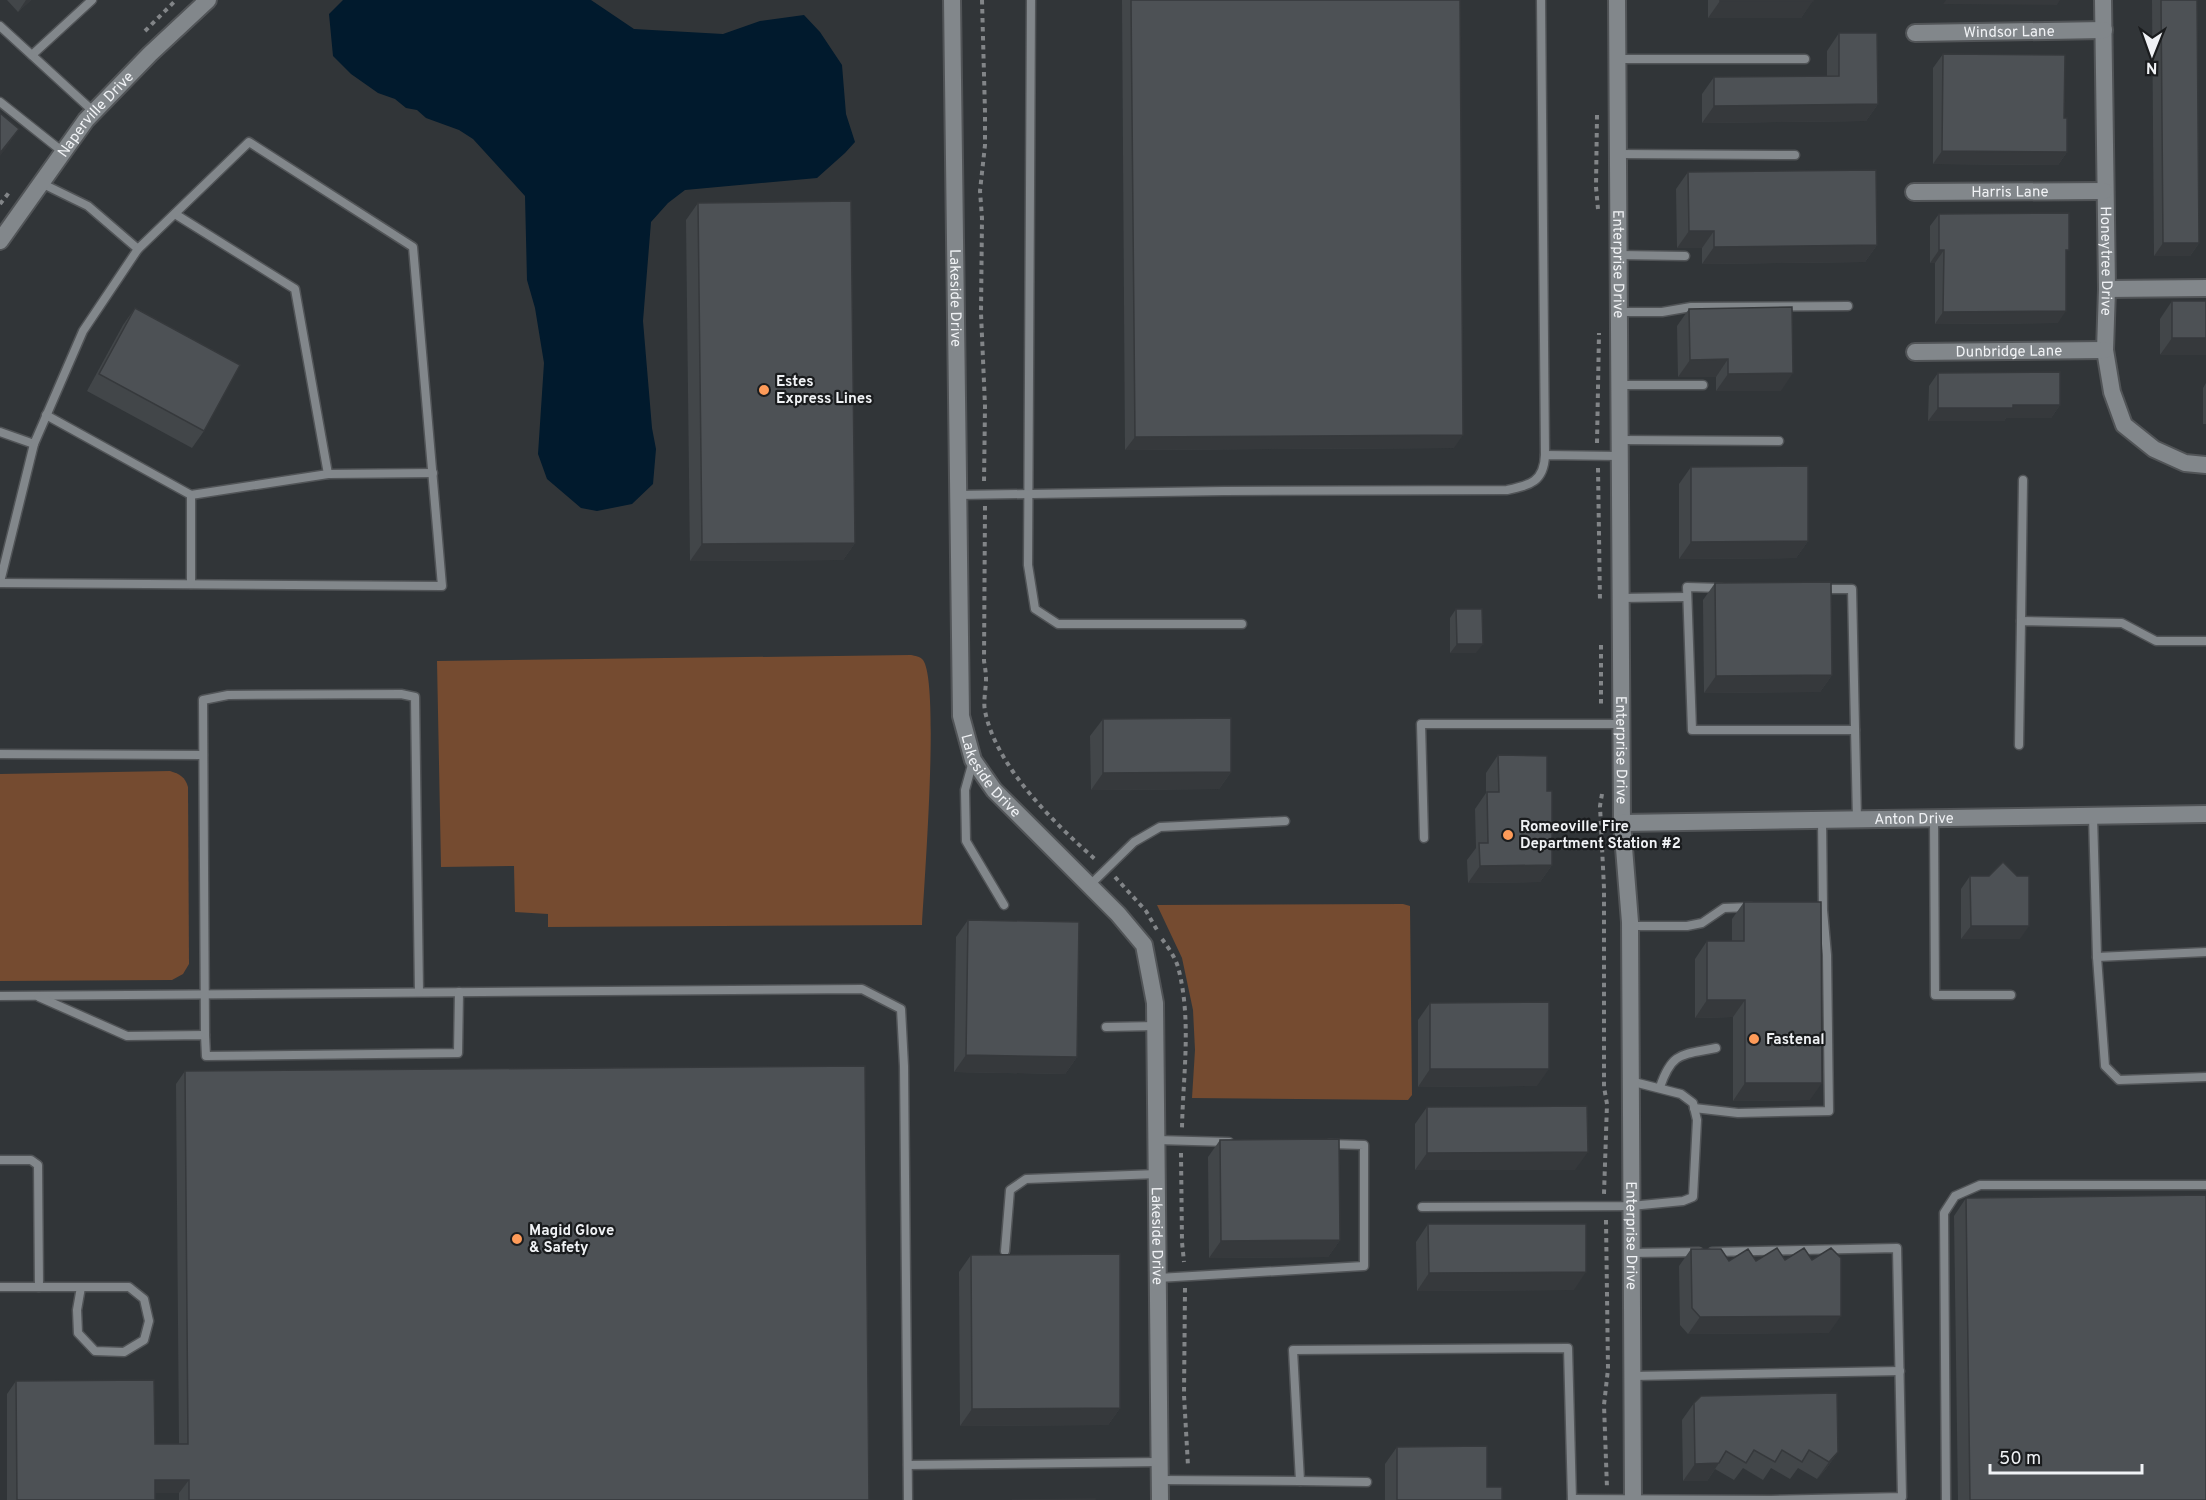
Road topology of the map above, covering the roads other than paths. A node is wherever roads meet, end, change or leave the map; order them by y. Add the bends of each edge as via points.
1 (92, 0) edge
2 (208, 0) edge
3 (952, 0) edge
4 (1031, 0) edge
5 (1542, 0) edge
6 (1617, 0) edge
7 (2103, 0) edge
8 (0, 26) edge
9 (2104, 30) junction
10 (1916, 33) dead end
11 (32, 55) junction
12 (1617, 59) junction
13 (1804, 59) dead end
14 (0, 102) edge
15 (94, 112) junction
16 (63, 152) junction
17 (1618, 154) junction
18 (1795, 155) dead end
19 (41, 183) junction
20 (2104, 191) junction
21 (1914, 192) dead end
22 (175, 214) junction
23 (0, 241) edge
24 (138, 249) junction
25 (1619, 255) junction
26 (1685, 256) dead end
27 (2206, 288) edge
28 (2107, 289) junction
29 (1848, 306) dead end
30 (1619, 312) junction
31 (2105, 350) junction
32 (1915, 352) dead end
33 (1703, 385) dead end
34 (1620, 386) junction
35 (46, 415) junction
36 (0, 432) edge
37 (1779, 441) dead end
38 (34, 444) junction
39 (1620, 448) junction
40 (1545, 455) junction
41 (2206, 465) edge
42 (433, 473) junction
43 (328, 474) junction
44 (2023, 480) dead end
45 (1028, 493) junction
46 (191, 495) junction
47 (958, 495) junction
48 (0, 583) edge
49 (191, 584) junction
50 (1734, 588) edge
51 (1816, 588) edge
52 (1686, 597) junction
53 (1621, 598) junction
54 (2021, 621) junction
55 (1242, 624) dead end
56 (2206, 641) edge
57 (1621, 724) junction
58 (1855, 730) junction
59 (2019, 745) dead end
60 (0, 754) edge
61 (203, 755) junction
62 (974, 761) junction
63 (2206, 814) edge
64 (2093, 816) junction
65 (1934, 818) junction
66 (1822, 820) junction
67 (1857, 820) junction
68 (1285, 821) dead end
69 (1622, 823) junction
70 (1424, 838) dead end
71 (1090, 885) junction
72 (1004, 906) dead end
73 (1756, 907) edge
74 (1630, 926) junction
75 (2206, 952) edge
76 (2097, 957) junction
77 (419, 992) junction
78 (459, 992) junction
79 (205, 995) junction
80 (2011, 995) dead end
81 (0, 996) edge
82 (36, 996) junction
83 (1156, 1026) junction
84 (1106, 1027) dead end
85 (205, 1035) junction
86 (1716, 1048) dead end
87 (2206, 1077) edge
88 (1630, 1081) junction
89 (1660, 1087) junction
90 (1694, 1108) junction
91 (1157, 1140) junction
92 (1239, 1142) edge
93 (1318, 1144) edge
94 (0, 1160) edge
95 (1158, 1174) junction
96 (2206, 1185) edge
97 (1630, 1206) junction
98 (1422, 1207) dead end
99 (1005, 1251) dead end
100 (1631, 1253) junction
101 (1158, 1278) junction
102 (0, 1287) edge
103 (39, 1287) junction
104 (81, 1287) junction
105 (1900, 1371) junction
106 (1632, 1376) junction
107 (1160, 1462) junction
108 (908, 1465) junction
109 (1160, 1480) junction
110 (1300, 1481) junction
111 (1367, 1482) dead end
112 (1572, 1499) edge
113 (908, 1500) edge
114 (1160, 1500) edge
115 (1634, 1500) edge
116 (1946, 1500) edge

1 - 11 lane
2 - 15 street, Naperville Drive
3 - 47 street, Lakeside Drive
4 - 45 lane
5 - 40 lane
6 - 12 street, Enterprise Drive
7 - 9 street, Honeytree Drive
8 - 11 lane
9 - 10 street, Windsor Lane
9 - 20 street, Honeytree Drive
11 - 15 lane
12 - 13 lane
12 - 17 street, Enterprise Drive
14 - 16 lane
15 - 16 street, Naperville Drive
16 - 19 street, Naperville Drive
17 - 18 lane
17 - 25 street, Enterprise Drive
19 - 23 street, Naperville Drive
19 - 24 lane via 88,206
20 - 21 street, Harris Lane
20 - 28 street, Honeytree Drive
22 - 24 lane
22 - 42 lane via 249,142 413,247
22 - 43 lane via 295,289
24 - 35 lane via 83,331
25 - 26 lane
25 - 30 street, Enterprise Drive
27 - 28 street
28 - 31 street, Honeytree Drive
29 - 30 lane via 1691,307
30 - 34 street, Enterprise Drive
31 - 32 street, Dunbridge Lane
31 - 41 street, Honeytree Drive via 2112,392 2124,425 2154,449 2185,463
33 - 34 lane
34 - 39 street, Enterprise Drive
35 - 38 lane
35 - 46 lane
36 - 38 lane
37 - 39 lane
38 - 48 lane
39 - 40 lane
39 - 53 street, Enterprise Drive
40 - 45 lane via 1545,469 1532,484 1508,490
42 - 43 lane
42 - 49 lane via 442,586
43 - 46 lane
44 - 54 lane
45 - 47 lane
45 - 55 lane via 1028,565 1035,609 1058,624
46 - 49 lane
47 - 62 street, Lakeside Drive via 961,716
48 - 49 lane
50 - 52 lane via 1687,587
51 - 58 lane via 1852,589
52 - 53 lane
52 - 58 lane via 1692,730
53 - 57 street, Enterprise Drive
54 - 56 lane via 2121,623 2156,641
54 - 59 lane
57 - 69 street, Enterprise Drive
57 - 70 lane via 1420,724
58 - 67 lane
60 - 61 lane
61 - 77 lane via 203,700 228,695 415,697
61 - 79 lane
62 - 71 street, Lakeside Drive via 994,790
62 - 72 lane via 965,790 966,841
63 - 64 street, Anton Drive
64 - 65 street, Anton Drive
64 - 76 lane
65 - 67 street, Anton Drive
65 - 80 lane via 1935,995
66 - 67 street, Anton Drive
66 - 69 street, Anton Drive
66 - 90 lane via 1829,1111 1737,1113
68 - 71 lane via 1160,827 1134,842
69 - 74 street, Enterprise Drive
71 - 83 street, Lakeside Drive via 1144,945
73 - 74 lane via 1724,908 1702,923 1687,926
74 - 88 street, Enterprise Drive
75 - 76 lane
76 - 87 lane via 2105,1066 2119,1080
77 - 78 lane
77 - 79 lane
78 - 85 lane via 458,1053 206,1056
78 - 108 lane via 862,989 900,1009
79 - 82 lane
79 - 85 lane
81 - 82 lane
82 - 85 lane via 127,1036
83 - 84 lane
83 - 91 street, Lakeside Drive
86 - 89 lane via 1676,1058 1666,1069
88 - 89 lane
88 - 97 street, Enterprise Drive
89 - 90 lane via 1681,1094
90 - 97 lane via 1697,1120 1693,1197
91 - 92 lane
91 - 95 street, Lakeside Drive
93 - 101 lane via 1364,1145 1364,1266
94 - 103 lane via 31,1160 38,1165
95 - 99 lane via 1026,1179 1010,1190
95 - 101 street, Lakeside Drive
96 - 116 lane via 1980,1185 1955,1196 1944,1213
97 - 98 lane
97 - 100 street, Enterprise Drive
100 - 105 lane via 1897,1248
100 - 106 street, Enterprise Drive
101 - 107 street, Lakeside Drive
102 - 103 lane
103 - 104 lane
104 - 104 lane via 129,1287 144,1299 149,1321 144,1340 124,1352 95,1351 78,1333
105 - 106 lane
105 - 115 lane via 1902,1497
106 - 115 street, Enterprise Drive
107 - 108 lane
107 - 109 street, Lakeside Drive
108 - 113 lane
109 - 110 lane
109 - 114 street, Lakeside Drive
110 - 111 lane
110 - 112 lane via 1293,1350 1568,1348
112 - 115 lane

